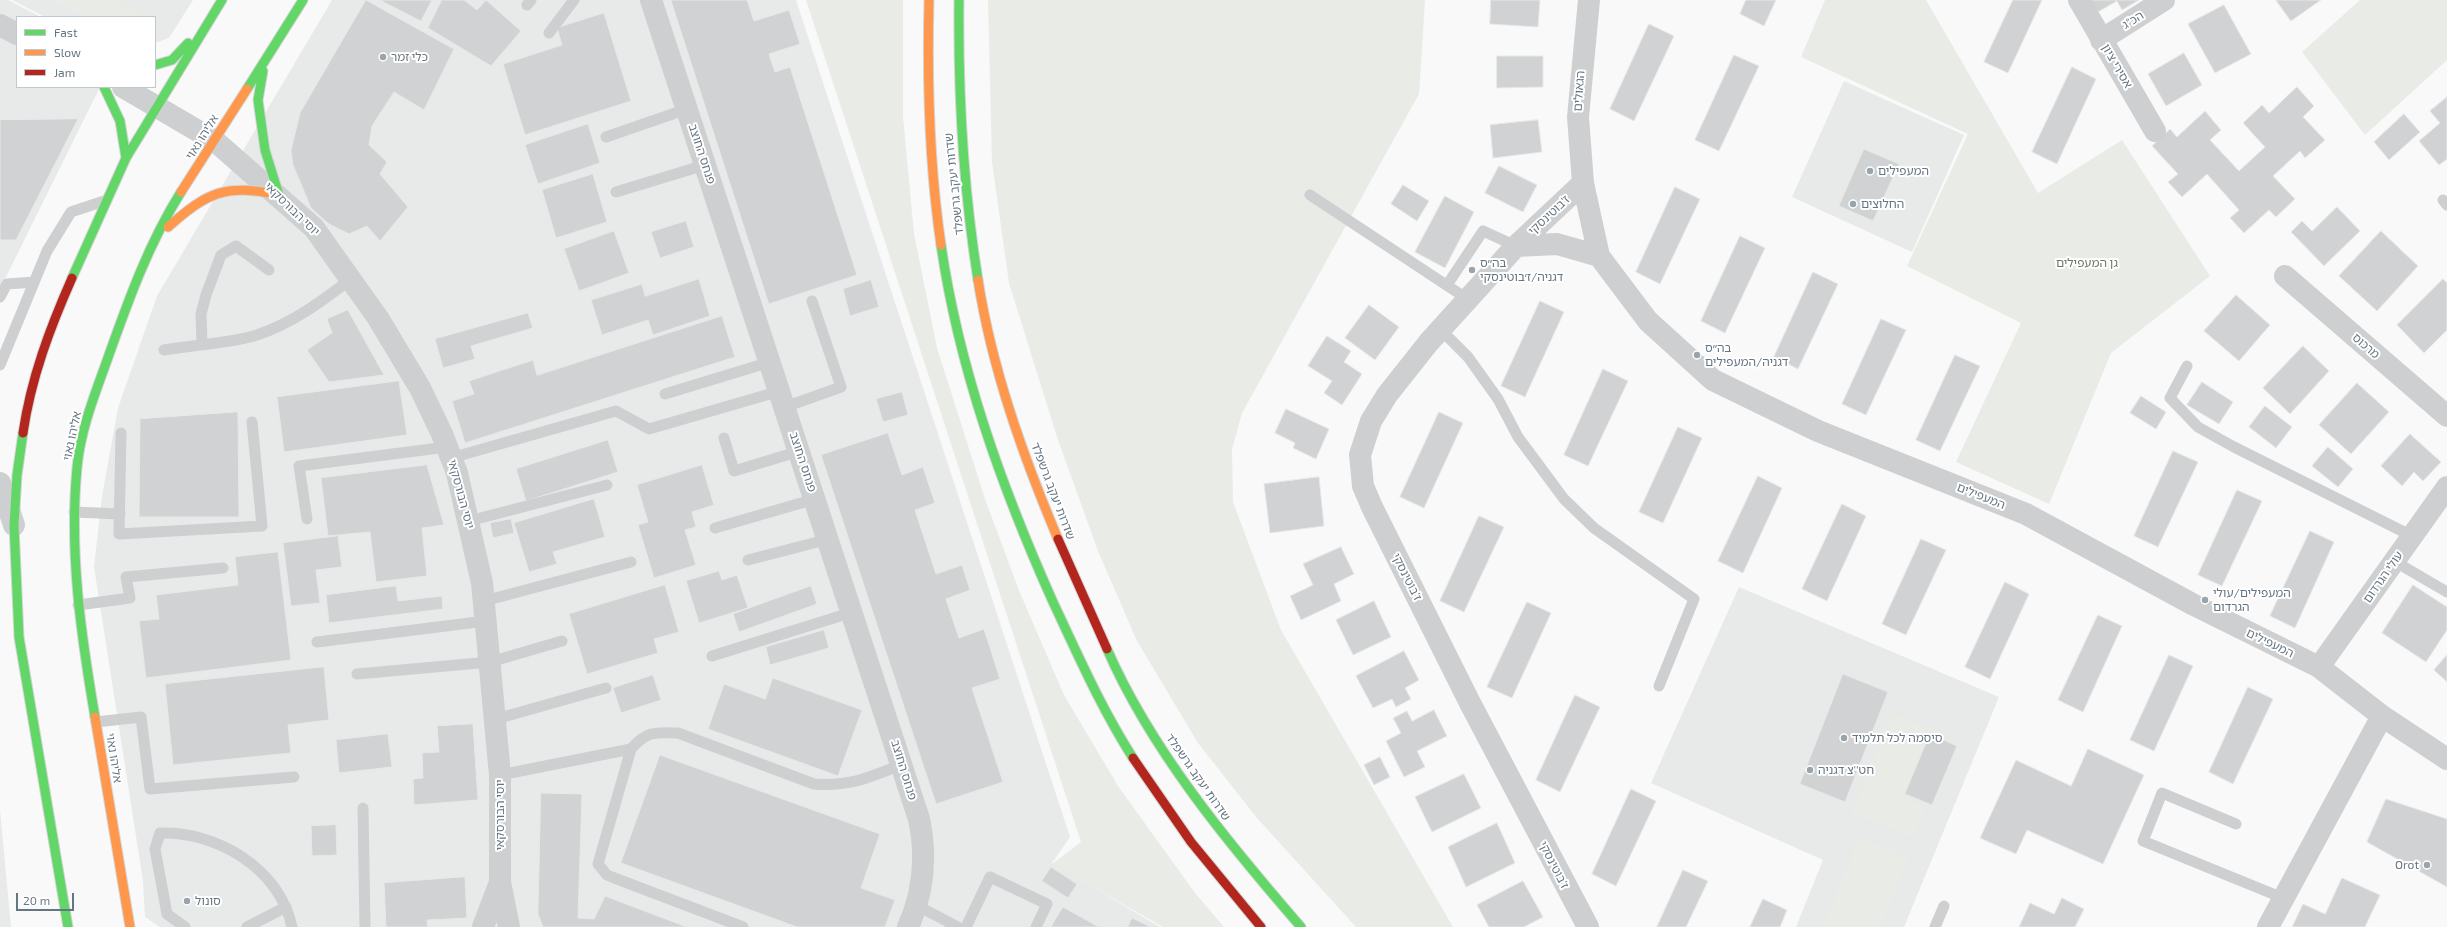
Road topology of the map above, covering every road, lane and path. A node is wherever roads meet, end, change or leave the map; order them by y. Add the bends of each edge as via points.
1 (222, 0) edge
2 (303, 0) edge
3 (574, 0) edge
4 (651, 0) edge
5 (929, 0) edge
6 (959, 0) edge
7 (1588, 0) edge
8 (2079, 0) edge
9 (2164, 0) edge
10 (207, 23) junction
11 (0, 25) edge
12 (16, 33) edge
13 (549, 34) dead end
14 (2101, 40) junction
15 (266, 59) junction
16 (156, 66) edge
17 (105, 88) edge
18 (125, 88) edge
19 (157, 106) junction
20 (686, 109) junction
21 (2155, 131) dead end
22 (606, 137) dead end
23 (215, 141) junction
24 (126, 158) junction
25 (705, 165) junction
26 (1583, 183) junction
27 (616, 192) dead end
28 (279, 195) junction
29 (1310, 195) dead end
30 (105, 201) junction
31 (156, 239) junction
32 (1516, 246) junction
33 (1599, 256) junction
34 (269, 270) dead end
35 (2285, 276) dead end
36 (352, 279) junction
37 (34, 282) junction
38 (1447, 285) junction
39 (0, 297) edge
40 (1470, 300) junction
41 (812, 301) dead end
42 (1441, 330) junction
43 (202, 344) junction
44 (164, 350) dead end
45 (770, 362) junction
46 (0, 365) edge
47 (2187, 366) dead end
48 (664, 394) dead end
49 (782, 399) junction
50 (2447, 416) edge
51 (252, 422) dead end
52 (121, 433) dead end
53 (724, 438) dead end
54 (800, 451) junction
55 (449, 452) junction
56 (0, 483) edge
57 (607, 485) dead end
58 (2447, 486) edge
59 (815, 499) junction
60 (74, 512) junction
61 (120, 514) junction
62 (307, 519) dead end
63 (469, 521) junction
64 (14, 525) junction
65 (714, 528) dead end
66 (2412, 536) junction
67 (829, 539) junction
68 (748, 560) dead end
69 (2394, 561) junction
70 (631, 562) dead end
71 (223, 568) dead end
72 (2447, 592) edge
73 (78, 605) junction
74 (485, 611) junction
75 (853, 612) junction
76 (562, 641) dead end
77 (317, 642) dead end
78 (712, 656) dead end
79 (490, 662) junction
80 (2318, 667) junction
81 (357, 674) dead end
82 (1659, 686) dead end
83 (606, 688) dead end
84 (2382, 716) junction
85 (496, 719) junction
86 (96, 722) junction
87 (631, 749) junction
88 (2447, 758) edge
89 (903, 764) junction
90 (500, 775) junction
91 (294, 778) dead end
92 (363, 808) dead end
93 (2236, 824) dead end
94 (500, 882) junction
95 (2283, 898) junction
96 (916, 905) junction
97 (1944, 906) dead end
98 (286, 907) junction
99 (65, 924) edge
100 (130, 927) edge
101 (185, 927) edge
102 (248, 927) edge
103 (292, 927) edge
104 (365, 927) edge
105 (483, 927) edge
106 (509, 927) edge
107 (743, 927) edge
108 (908, 927) edge
109 (958, 927) edge
110 (966, 927) edge
111 (1036, 927) edge
112 (1262, 927) edge
113 (1302, 927) edge
114 (1588, 927) edge
115 (1935, 927) edge
116 (2268, 927) edge

1 - 10 main road
2 - 15 main road, אליהו נאוי
3 - 13 lane
4 - 20 street, פנחס החוצב
5 - 112 main road, שדרות יעקב גרשפלד via 928,111 935,190 950,296 971,385 998,467 1029,547 1093,688 1140,768 1185,834
6 - 113 main road, שדרות יעקב גרשפלד via 958,110 964,186 979,290 1000,377 1026,457 1056,535 1119,674 1165,752 1209,816 1265,886
7 - 26 street, הגאולים via 1578,117
8 - 14 street, אסירי ציון
9 - 14 street, הכ"ג
10 - 16 main road via 172,60
10 - 19 main road
11 - 12 street
14 - 21 street, אסירי ציון
15 - 23 main road, אליהו נאוי
15 - 28 main road via 258,100 265,150
17 - 24 main road via 116,107 125,136
18 - 19 street, יוסי הבורסקאי
19 - 23 street, יוסי הבורסקאי
19 - 24 main road
20 - 22 lane
20 - 25 street, פנחס החוצב
23 - 28 street, יוסי הבורסקאי
23 - 31 main road, אליהו נאוי via 178,197
24 - 30 main road
25 - 27 lane
25 - 45 street, פנחס החוצב
26 - 32 street, ז'בוטינסקי
26 - 33 street, המעפילים
28 - 31 main road via 233,188 208,196 195,203
28 - 36 street, יוסי הבורסקאי via 314,228
29 - 38 lane
30 - 37 lane via 71,212 47,251
30 - 64 main road via 45,343 27,405 17,475
31 - 60 main road, אליהו נאוי via 123,314 86,421 77,467
32 - 33 street, ז'בוטינסקי via 1557,244
32 - 38 lane via 1483,231
32 - 40 street, ז'בוטינסקי
33 - 80 street, המעפילים via 1648,321 1713,380 1818,431 2026,514 2194,605
34 - 43 lane via 236,246 222,255 201,314
35 - 50 street, מרכוס
36 - 43 lane via 280,326 256,335
36 - 55 street, יוסי הבורסקאי via 420,388
37 - 39 lane via 7,284
37 - 46 lane
38 - 40 lane
40 - 42 street, ז'בוטינסקי
41 - 49 lane via 841,387
42 - 82 lane via 1468,357 1498,399 1518,437 1564,498 1594,528 1694,599
42 - 114 street, ז'בוטינסקי via 1387,396 1371,421 1360,455 1363,486 1470,703
43 - 44 lane
45 - 48 lane
45 - 49 street, פנחס החוצב
47 - 66 lane via 2170,398 2198,427
49 - 54 street, פנחס החוצב
49 - 55 lane via 649,429 616,411
51 - 61 lane via 262,526 119,534
52 - 61 lane
53 - 54 lane via 734,471
54 - 59 street, פנחס החוצב
55 - 62 lane via 299,466
55 - 63 street, יוסי הבורסקאי
56 - 64 street
57 - 63 lane
58 - 66 street, עולי הגרדום
59 - 65 lane
59 - 67 street, פנחס החוצב
60 - 61 lane
60 - 73 main road, אליהו נאוי via 74,576
63 - 74 street, יוסי הבורסקאי
64 - 99 main road via 19,637
66 - 69 street, עולי הגרדום
67 - 68 lane
67 - 75 street, פנחס החוצב
69 - 72 lane
69 - 80 street, עולי הגרדום
70 - 74 lane
71 - 73 lane via 126,577 130,598
73 - 86 main road, אליהו נאוי
74 - 77 lane
74 - 79 street, יוסי הבורסקאי
75 - 78 lane
75 - 89 street, פנחס החוצב
76 - 79 lane
79 - 81 lane
79 - 85 street, יוסי הבורסקאי
80 - 84 street, המעפילים
83 - 85 lane
84 - 88 street, המעפילים
84 - 95 street
85 - 90 street, יוסי הבורסקאי
86 - 91 lane via 141,717 150,789
86 - 100 main road, אליהו נאוי
87 - 89 lane via 642,736 661,732 678,733 814,784 834,786 853,784
87 - 90 lane
87 - 107 lane via 598,864 608,875 617,879
89 - 96 street, פנחס החוצב via 924,843 924,870
90 - 94 street, יוסי הבורסקאי
92 - 104 lane
93 - 95 lane via 2162,793 2143,841
94 - 105 street, יוסי הבורסקאי
94 - 106 street, יוסי הבורסקאי
95 - 116 street
96 - 108 street, פנחס החוצב
96 - 109 lane
97 - 115 lane
98 - 101 lane via 281,894 260,870 234,853 211,840 179,833 160,833 155,849 167,914
98 - 102 lane
98 - 103 lane
110 - 111 lane via 990,877 1047,904

